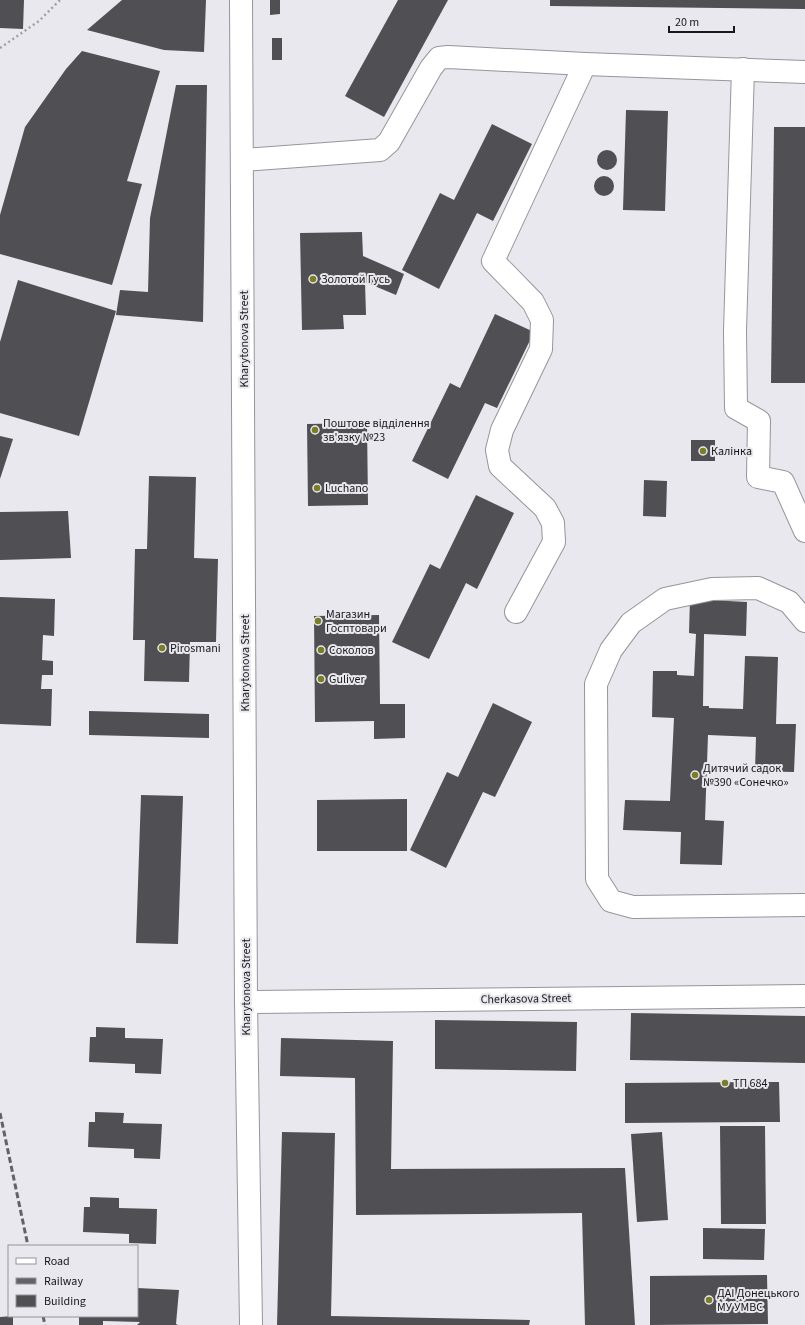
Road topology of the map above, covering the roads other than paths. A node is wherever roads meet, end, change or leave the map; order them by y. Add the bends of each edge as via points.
1 (241, 0) edge
2 (585, 64) junction
3 (743, 69) junction
4 (805, 72) edge
5 (243, 160) junction
6 (805, 531) edge
7 (516, 612) dead end
8 (805, 621) edge
9 (805, 905) edge
10 (805, 996) edge
11 (246, 1002) junction
12 (251, 1325) edge

1 - 5 street, Kharytonova Street
2 - 3 street
2 - 5 street via 438,58 389,142 380,150
2 - 7 street via 493,261 534,302 542,320 541,349 502,430 497,450 500,466 544,508 554,523 554,542
3 - 4 street
3 - 6 street via 735,331 736,408 759,421 758,477 783,482
5 - 11 street, Kharytonova Street
8 - 9 street via 789,602 758,588 712,589 665,600 631,623 611,650 596,684 596,848 597,879 611,901 632,907
10 - 11 street, Cherkasova Street
11 - 12 street, Kharytonova Street

